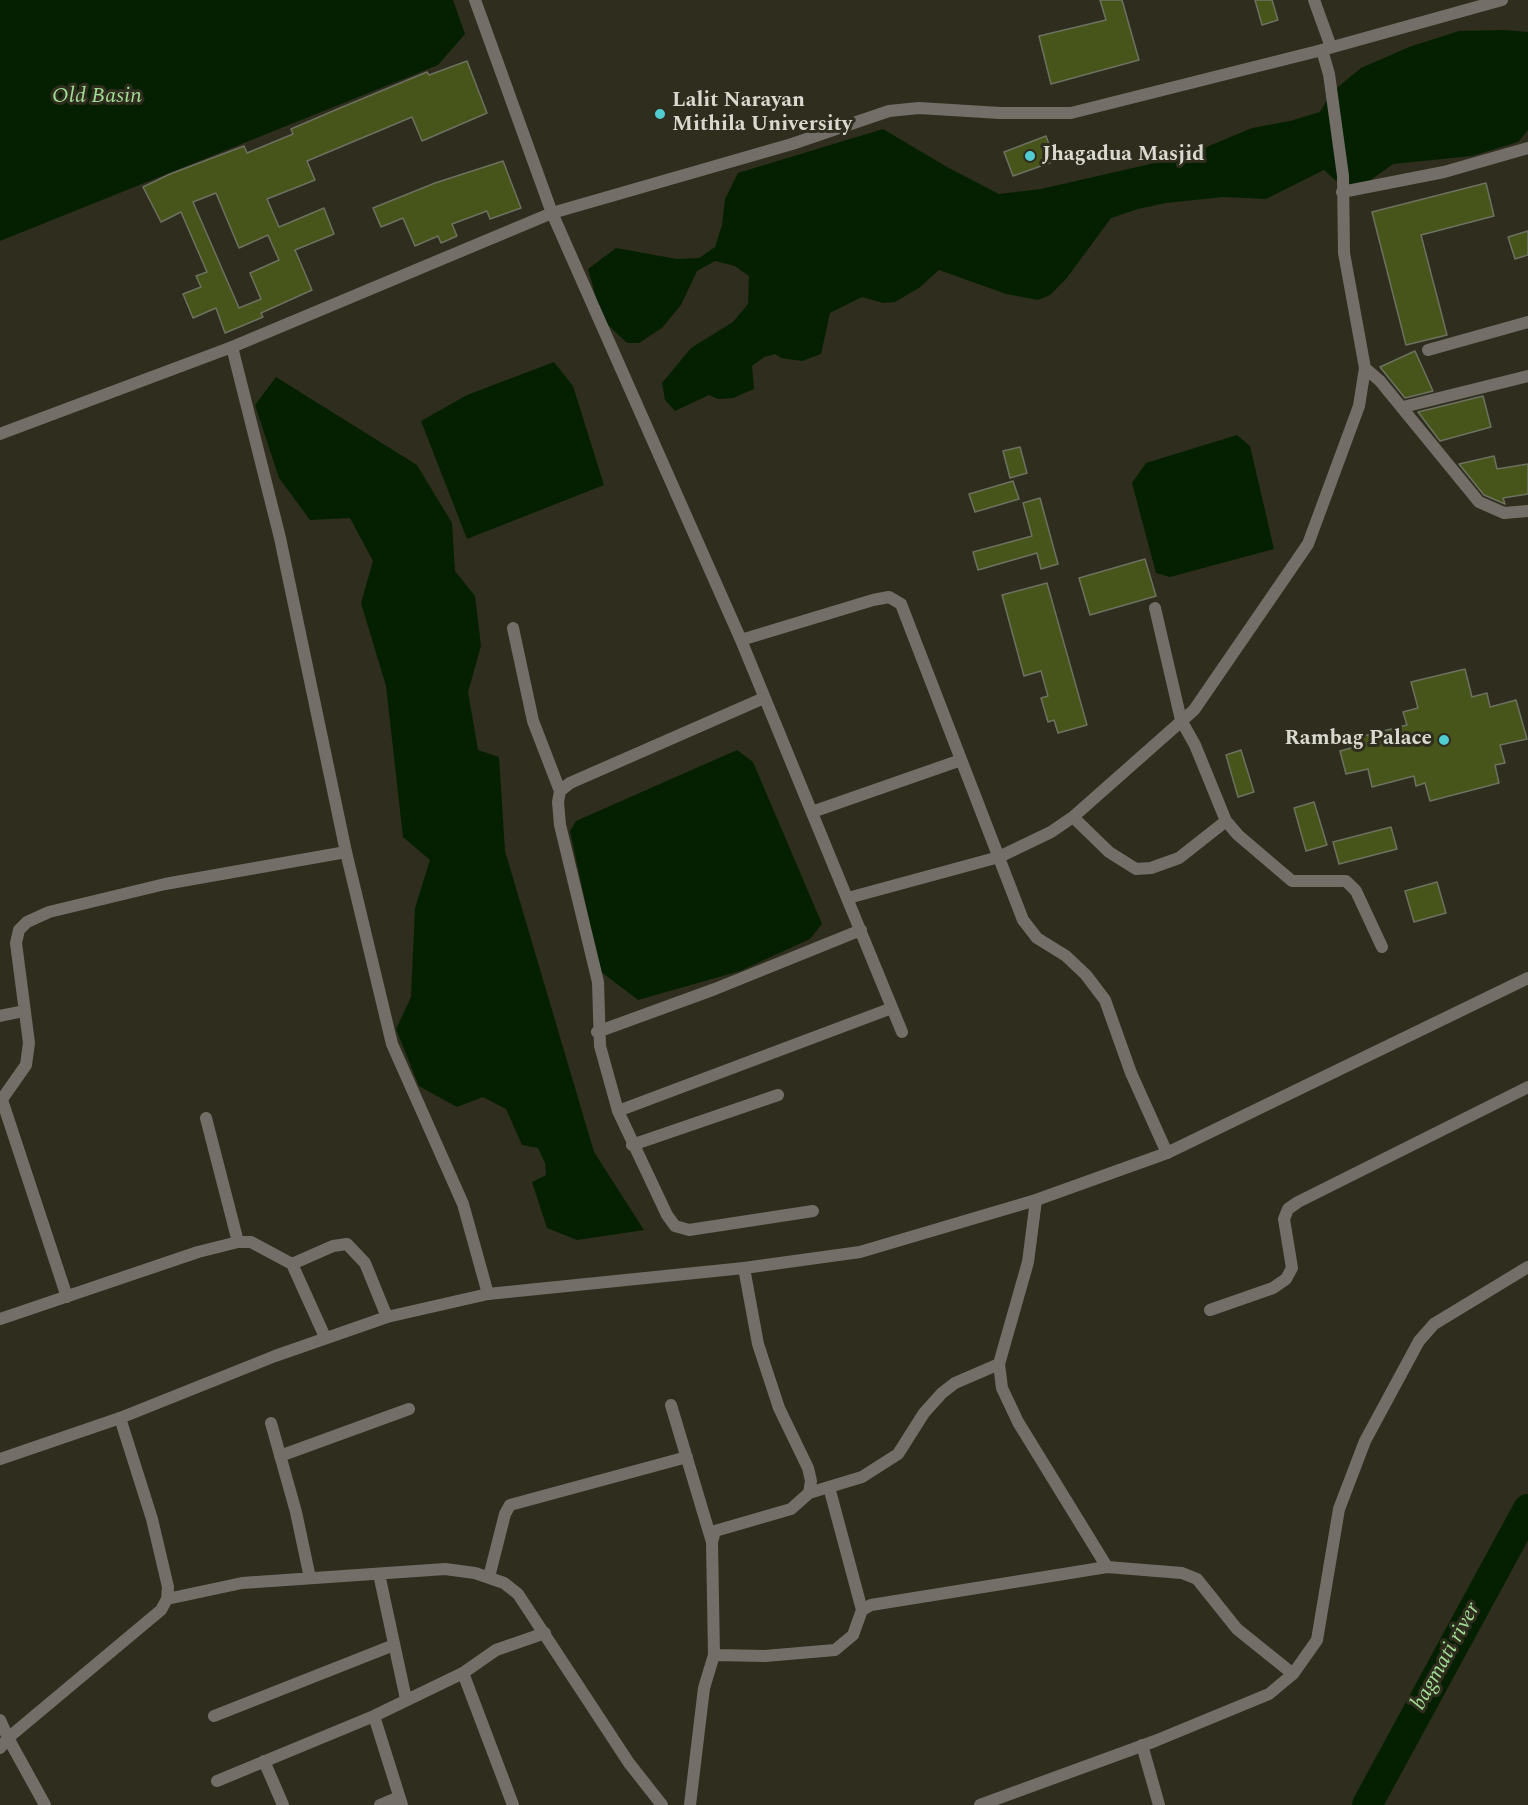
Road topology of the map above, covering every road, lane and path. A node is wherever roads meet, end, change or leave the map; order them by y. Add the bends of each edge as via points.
1 (475, 0) edge
2 (1314, 0) edge
3 (1502, 0) edge
4 (1327, 49) junction
5 (1528, 148) edge
6 (1342, 192) junction
7 (552, 213) junction
8 (1528, 322) edge
9 (232, 347) junction
10 (1428, 350) dead end
11 (1365, 368) junction
12 (1528, 376) edge
13 (1403, 407) junction
14 (0, 434) edge
15 (1528, 511) edge
16 (1155, 608) dead end
17 (513, 628) dead end
18 (741, 640) junction
19 (764, 698) junction
20 (1181, 720) junction
21 (961, 760) junction
22 (560, 791) junction
23 (812, 812) junction
24 (1073, 817) junction
25 (1226, 821) junction
26 (346, 852) junction
27 (999, 857) junction
28 (848, 898) junction
29 (861, 930) junction
30 (1382, 947) dead end
31 (1528, 978) edge
32 (892, 1008) junction
33 (24, 1011) junction
34 (0, 1016) edge
35 (597, 1032) junction
36 (902, 1032) dead end
37 (1528, 1087) edge
38 (778, 1095) dead end
39 (1, 1101) edge
40 (618, 1111) junction
41 (206, 1118) dead end
42 (632, 1144) junction
43 (1167, 1153) junction
44 (1036, 1200) junction
45 (813, 1211) dead end
46 (238, 1242) junction
47 (292, 1264) junction
48 (1528, 1267) edge
49 (744, 1268) junction
50 (488, 1294) junction
51 (67, 1297) junction
52 (1210, 1310) dead end
53 (387, 1317) junction
54 (0, 1318) edge
55 (325, 1337) junction
56 (999, 1364) junction
57 (671, 1406) dead end
58 (409, 1409) dead end
59 (120, 1418) junction
60 (271, 1423) dead end
61 (280, 1456) junction
62 (687, 1457) junction
63 (0, 1459) edge
64 (830, 1487) junction
65 (810, 1493) junction
66 (712, 1542) junction
67 (1107, 1567) junction
68 (379, 1574) junction
69 (489, 1577) junction
70 (310, 1578) junction
71 (167, 1599) junction
72 (862, 1610) junction
73 (545, 1633) junction
74 (394, 1645) junction
75 (714, 1655) junction
76 (463, 1673) junction
77 (1293, 1674) junction
78 (406, 1699) junction
79 (214, 1716) dead end
80 (374, 1716) junction
81 (0, 1720) edge
82 (4, 1743) edge
83 (1142, 1745) junction
84 (264, 1761) junction
85 (217, 1781) dead end
86 (401, 1801) edge
87 (45, 1805) edge
88 (283, 1805) edge
89 (380, 1805) edge
90 (513, 1805) edge
91 (662, 1805) edge
92 (690, 1805) edge
93 (980, 1805) edge
94 (1159, 1805) edge

1 - 7 street
2 - 4 street
3 - 4 street
4 - 6 street
4 - 7 street via 1071,113 919,108 889,111 792,144
5 - 6 street via 1444,172
6 - 11 street via 1344,253
7 - 9 street
7 - 18 street
8 - 10 street
9 - 14 street
9 - 26 street via 280,538
11 - 13 street
11 - 20 street via 1359,406 1308,544 1194,710
12 - 13 street
13 - 15 street via 1479,502 1504,513
16 - 20 street
17 - 22 street via 533,721
18 - 19 street
18 - 21 street via 889,597 900,604
19 - 22 street via 570,783
19 - 23 street
20 - 24 street
20 - 25 street
21 - 23 street
21 - 27 street
22 - 35 street via 560,825 598,982
23 - 28 street
24 - 25 street via 1109,852 1136,869 1179,858
24 - 27 street via 1052,832
25 - 30 street via 1292,881 1346,881 1356,891
26 - 33 street via 165,884 49,912 27,922 19,930 16,943
26 - 50 street via 392,1044 463,1204
27 - 28 street
27 - 43 street via 1023,920 1037,938 1066,956 1086,975 1106,1000 1131,1073
28 - 29 street
29 - 32 street
29 - 35 street
31 - 43 street
32 - 36 street
32 - 40 street
33 - 34 street
33 - 39 street via 29,1043 26,1065
35 - 40 street
37 - 52 street via 1288,1209 1284,1219 1292,1268 1286,1280 1274,1288
38 - 42 street
39 - 51 street
40 - 42 street
41 - 46 street
42 - 45 street via 675,1226 688,1230
43 - 44 street
44 - 49 street via 860,1252
44 - 56 street via 1028,1262
46 - 47 street via 251,1242
46 - 51 street
47 - 53 street via 347,1244 365,1263
47 - 55 street
48 - 77 street via 1434,1324 1419,1341 1365,1440 1339,1509 1317,1640
49 - 50 street
49 - 65 street via 758,1344 779,1408 808,1468
50 - 53 street
51 - 54 street
53 - 55 street
55 - 59 street
56 - 64 street via 954,1383 942,1393 924,1413 898,1455 861,1477
56 - 67 street via 1002,1388 1018,1422
57 - 62 street
58 - 61 street
59 - 63 street
59 - 71 street via 152,1519 168,1587
60 - 61 street
61 - 70 street
62 - 66 street
62 - 69 street via 510,1505
64 - 65 street
64 - 72 street
65 - 66 street via 791,1509 715,1531
66 - 75 street
67 - 72 street via 871,1605
67 - 77 street via 1182,1573 1197,1579 1237,1629
68 - 69 street via 445,1569
68 - 70 street
68 - 74 street
69 - 73 street via 504,1582 518,1594
70 - 71 street via 242,1583
71 - 82 street via 160,1610
72 - 75 street via 854,1635 835,1650 765,1656
73 - 76 street via 496,1650
73 - 91 street via 629,1763
74 - 78 street
74 - 79 street
75 - 92 street via 704,1688
76 - 78 street
76 - 90 street
77 - 83 street via 1269,1694
78 - 80 street
80 - 84 street
80 - 86 street
81 - 82 street
82 - 87 street
83 - 93 street
83 - 94 street
84 - 85 street
84 - 88 street
86 - 89 street

